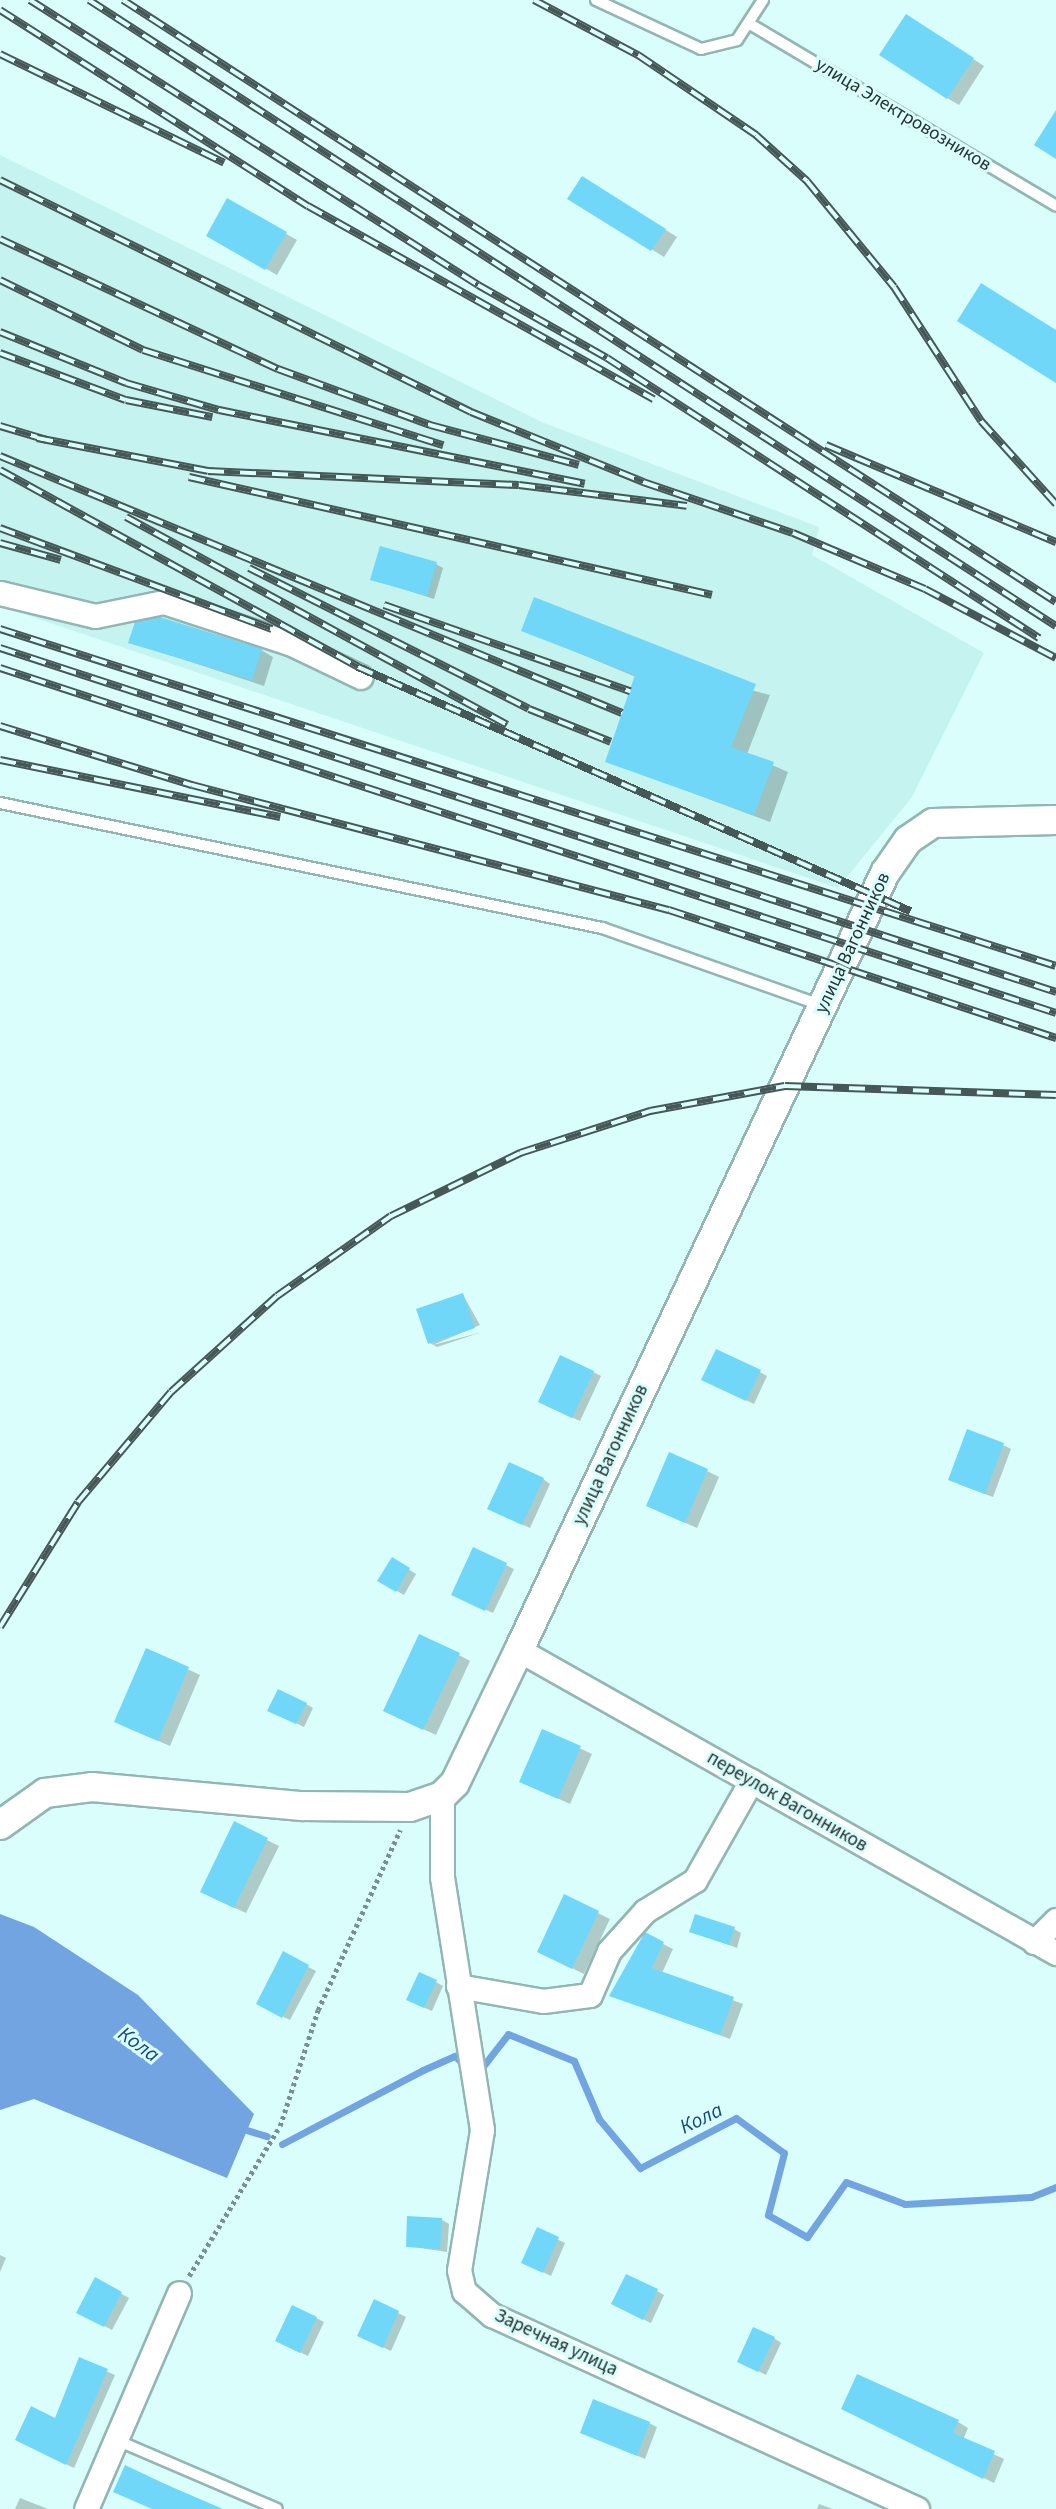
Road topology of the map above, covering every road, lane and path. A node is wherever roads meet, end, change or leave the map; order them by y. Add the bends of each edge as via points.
1 (596, 0) edge
2 (763, 0) edge
3 (750, 24) junction
4 (1056, 206) edge
5 (0, 593) edge
6 (361, 677) dead end
7 (0, 803) edge
8 (1056, 820) edge
9 (824, 1006) junction
10 (519, 1650) junction
11 (751, 1781) junction
12 (442, 1796) junction
13 (410, 1807) junction
14 (0, 1825) edge
15 (1056, 1920) edge
16 (1034, 1942) junction
17 (1056, 1953) edge
18 (458, 1986) junction
19 (179, 2293) joint
20 (114, 2440) junction
21 (86, 2509) edge
22 (277, 2509) edge
23 (917, 2509) edge

1 - 3 lane via 701,49 720,48
2 - 3 lane
3 - 4 lane, улица Электровозников
5 - 6 street via 94,616 164,602 292,644
7 - 9 lane via 601,928
8 - 9 street, улица Вагонников via 963,818 933,823 908,840 885,873
9 - 10 street, улица Вагонников
10 - 11 street, переулок Вагонников
10 - 12 street, улица Вагонников via 455,1783
11 - 16 street, переулок Вагонников
11 - 18 street via 695,1880 645,1911 609,1951 590,1995 543,2001
12 - 13 street
12 - 18 street, Заречная улица via 442,1877
13 - 14 street via 302,1806 92,1787 45,1793
13 - 19 path via 318,2010 279,2126
15 - 16 street
16 - 17 street, переулок Вагонников
18 - 23 street, Заречная улица via 480,2088 482,2130 459,2270 464,2291 492,2315
19 - 20 street
20 - 21 street
20 - 22 lane

